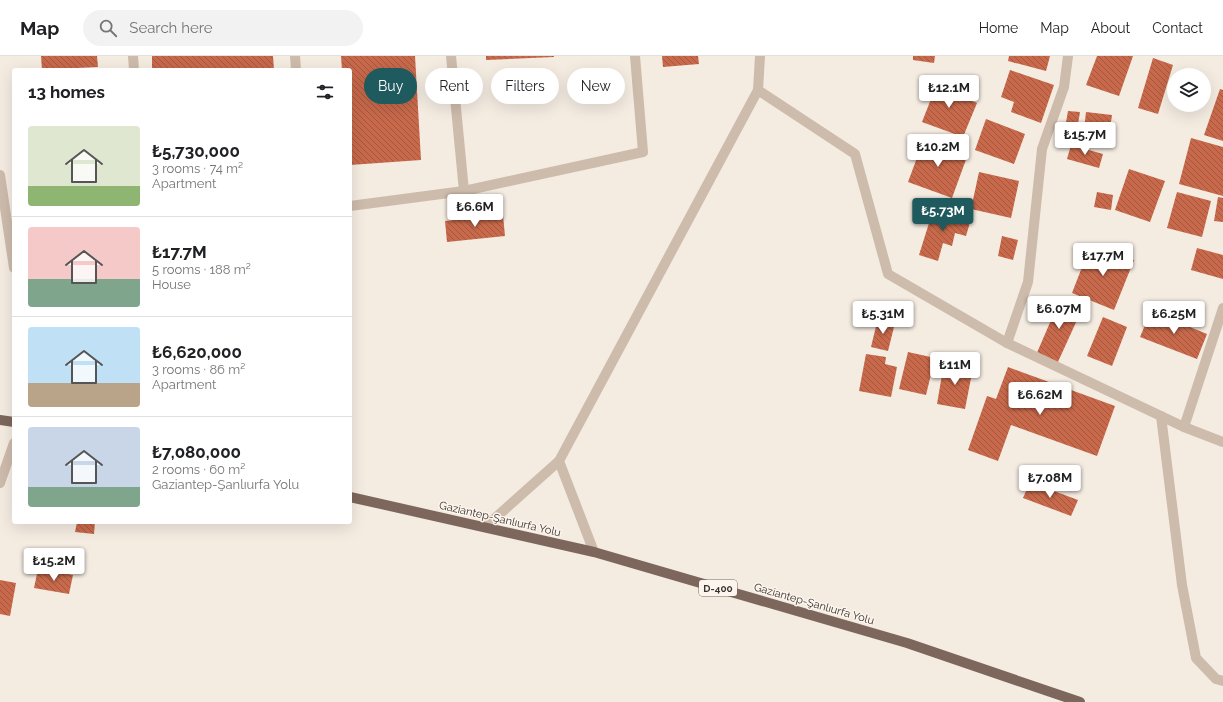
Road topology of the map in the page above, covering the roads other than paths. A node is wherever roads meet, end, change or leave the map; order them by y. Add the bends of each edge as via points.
1 (133, 56) edge
2 (296, 56) edge
3 (451, 56) edge
4 (635, 56) edge
5 (760, 56) edge
6 (1068, 56) edge
7 (134, 68) edge
8 (296, 68) edge
9 (758, 90) junction
10 (0, 175) edge
11 (464, 192) junction
12 (352, 206) edge
13 (12, 255) edge
14 (1223, 308) edge
15 (1007, 343) junction
16 (1161, 416) junction
17 (0, 420) edge
18 (12, 422) edge
19 (1184, 427) junction
20 (1223, 442) edge
21 (12, 449) edge
22 (559, 461) junction
23 (0, 483) edge
24 (352, 497) edge
25 (485, 527) junction
26 (594, 552) junction
27 (1223, 681) edge
28 (1080, 702) edge

1 - 7 street
2 - 8 street
3 - 11 street
4 - 11 street via 643,152
5 - 9 street
6 - 15 street via 1064,87 1042,149 1028,282
9 - 15 street via 855,154 888,274
9 - 22 street
10 - 13 street
11 - 12 street
14 - 19 street
15 - 16 street
16 - 19 street
16 - 27 street via 1182,586 1196,658 1216,678
17 - 18 main road
19 - 20 street
21 - 23 street
22 - 25 street
22 - 26 street
24 - 25 main road, Gaziantep-Şanlıurfa Yolu / D-400
25 - 26 main road, Gaziantep-Şanlıurfa Yolu / D-400
26 - 28 main road, Gaziantep-Şanlıurfa Yolu / D-400 via 906,643

